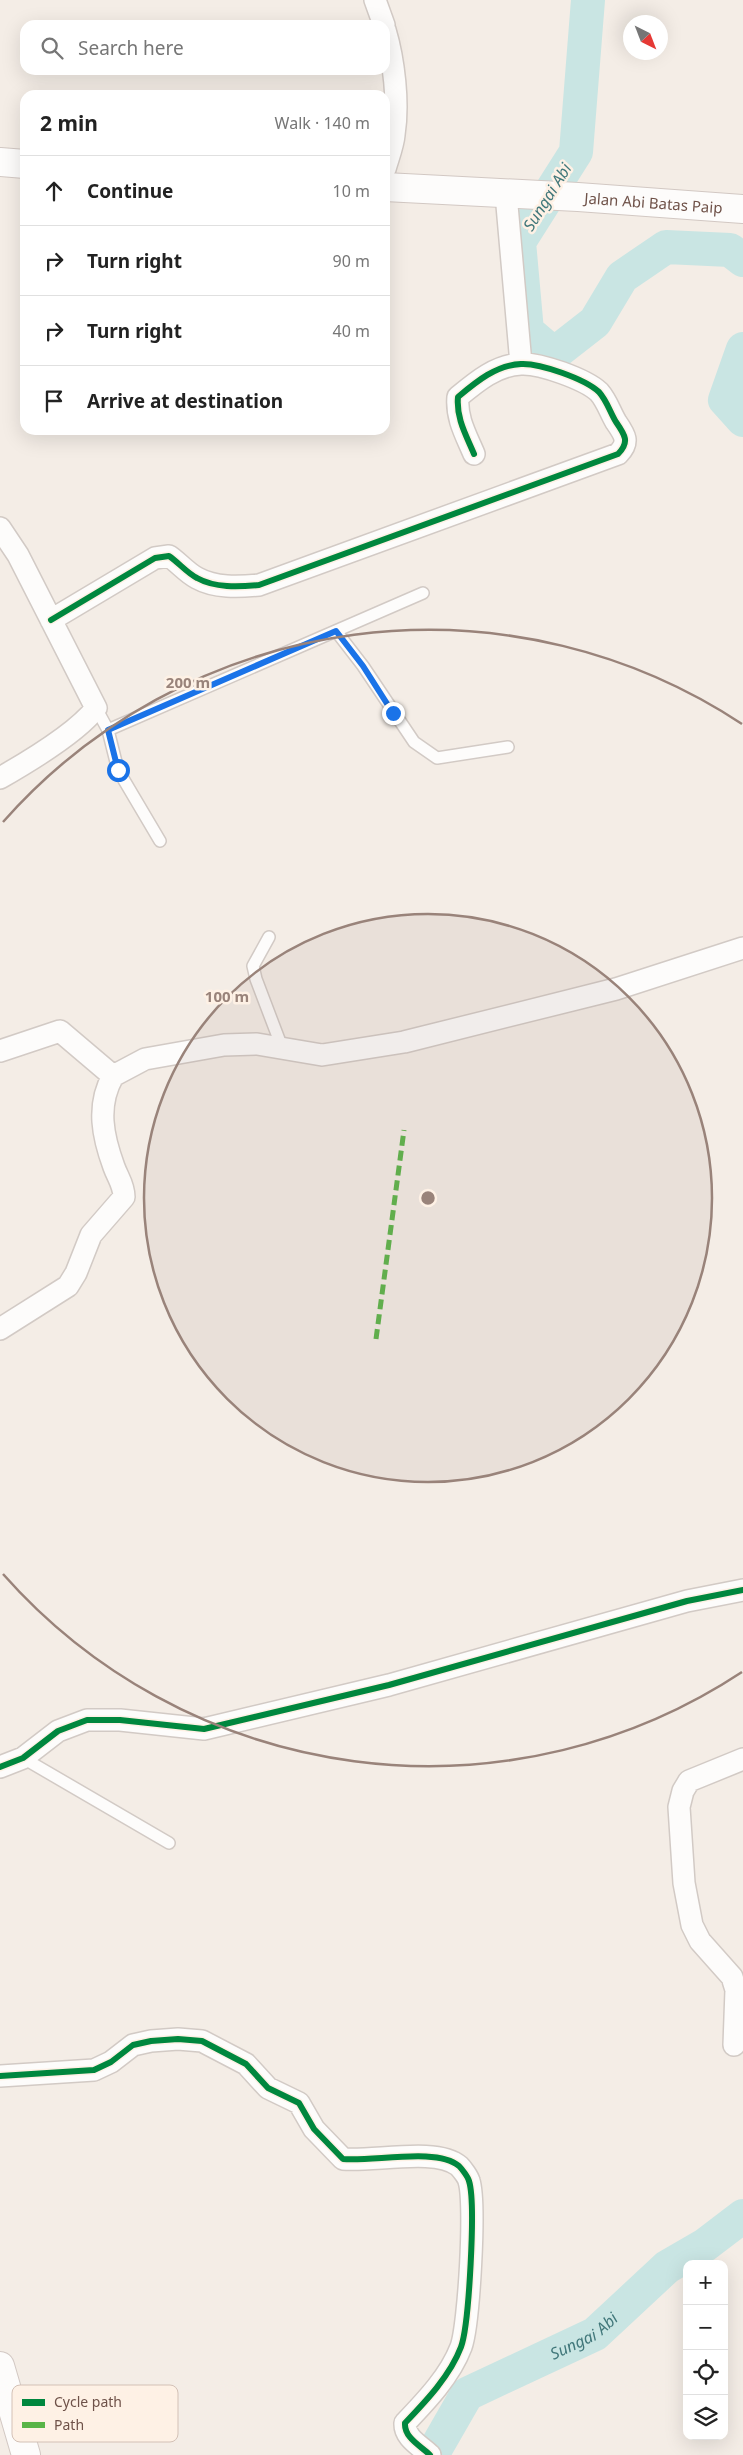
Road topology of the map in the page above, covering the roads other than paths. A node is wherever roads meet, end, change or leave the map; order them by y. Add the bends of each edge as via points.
1 (375, 0) edge
2 (382, 20) edge
3 (390, 46) edge
4 (390, 150) edge
5 (0, 162) edge
6 (20, 164) edge
7 (390, 187) edge
8 (514, 194) junction
9 (743, 209) edge
10 (521, 364) junction
11 (474, 454) dead end
12 (0, 528) edge
13 (423, 593) dead end
14 (51, 620) junction
15 (336, 631) junction
16 (96, 708) junction
17 (108, 730) junction
18 (508, 747) dead end
19 (0, 778) edge
20 (160, 841) dead end
21 (269, 937) dead end
22 (743, 948) edge
23 (283, 1050) junction
24 (0, 1051) edge
25 (113, 1076) junction
26 (0, 1329) edge
27 (743, 1590) edge
28 (23, 1758) junction
29 (743, 1759) edge
30 (0, 1767) edge
31 (169, 1843) dead end
32 (734, 2045) dead end
33 (0, 2076) edge
34 (0, 2366) edge
35 (6, 2408) edge
36 (12, 2422) edge
37 (20, 2442) edge
38 (423, 2448) edge
39 (26, 2455) edge

1 - 2 street
3 - 4 street via 395,100
5 - 6 main road
7 - 8 main road, Jalan Abi Batas Paip
8 - 9 main road, Jalan Abi Batas Paip
8 - 10 street
10 - 11 street via 501,368 478,380 458,397 460,423
10 - 14 street via 546,366 598,392 626,437 625,447 618,454 258,585 218,585 196,578 169,556 155,558
12 - 14 street via 18,555
13 - 15 lane
14 - 16 street
15 - 17 lane
15 - 18 lane via 414,742 437,758
16 - 17 lane
16 - 19 street via 78,726
17 - 20 lane via 118,770
21 - 23 lane via 253,966
22 - 23 street via 616,989 438,1035 358,1051 322,1054
23 - 25 street via 257,1044 224,1044 145,1059
24 - 25 street via 60,1031
25 - 26 street via 105,1091 101,1111 105,1136 124,1188 124,1197 91,1235 68,1286
27 - 28 street via 687,1601 398,1682 216,1727 204,1729 120,1720 87,1720 58,1731
28 - 30 street
28 - 31 lane
29 - 32 street via 689,1781 678,1806 684,1883 692,1925 700,1941 732,1977 736,1990
33 - 38 street via 94,2070 133,2045 178,2039 202,2041 246,2064 268,2088 300,2104 314,2129 344,2159 362,2161 430,2155 458,2165 469,2180 472,2202 462,2346 430,2396 405,2423 409,2437
34 - 35 main road
35 - 36 main road
37 - 39 main road

